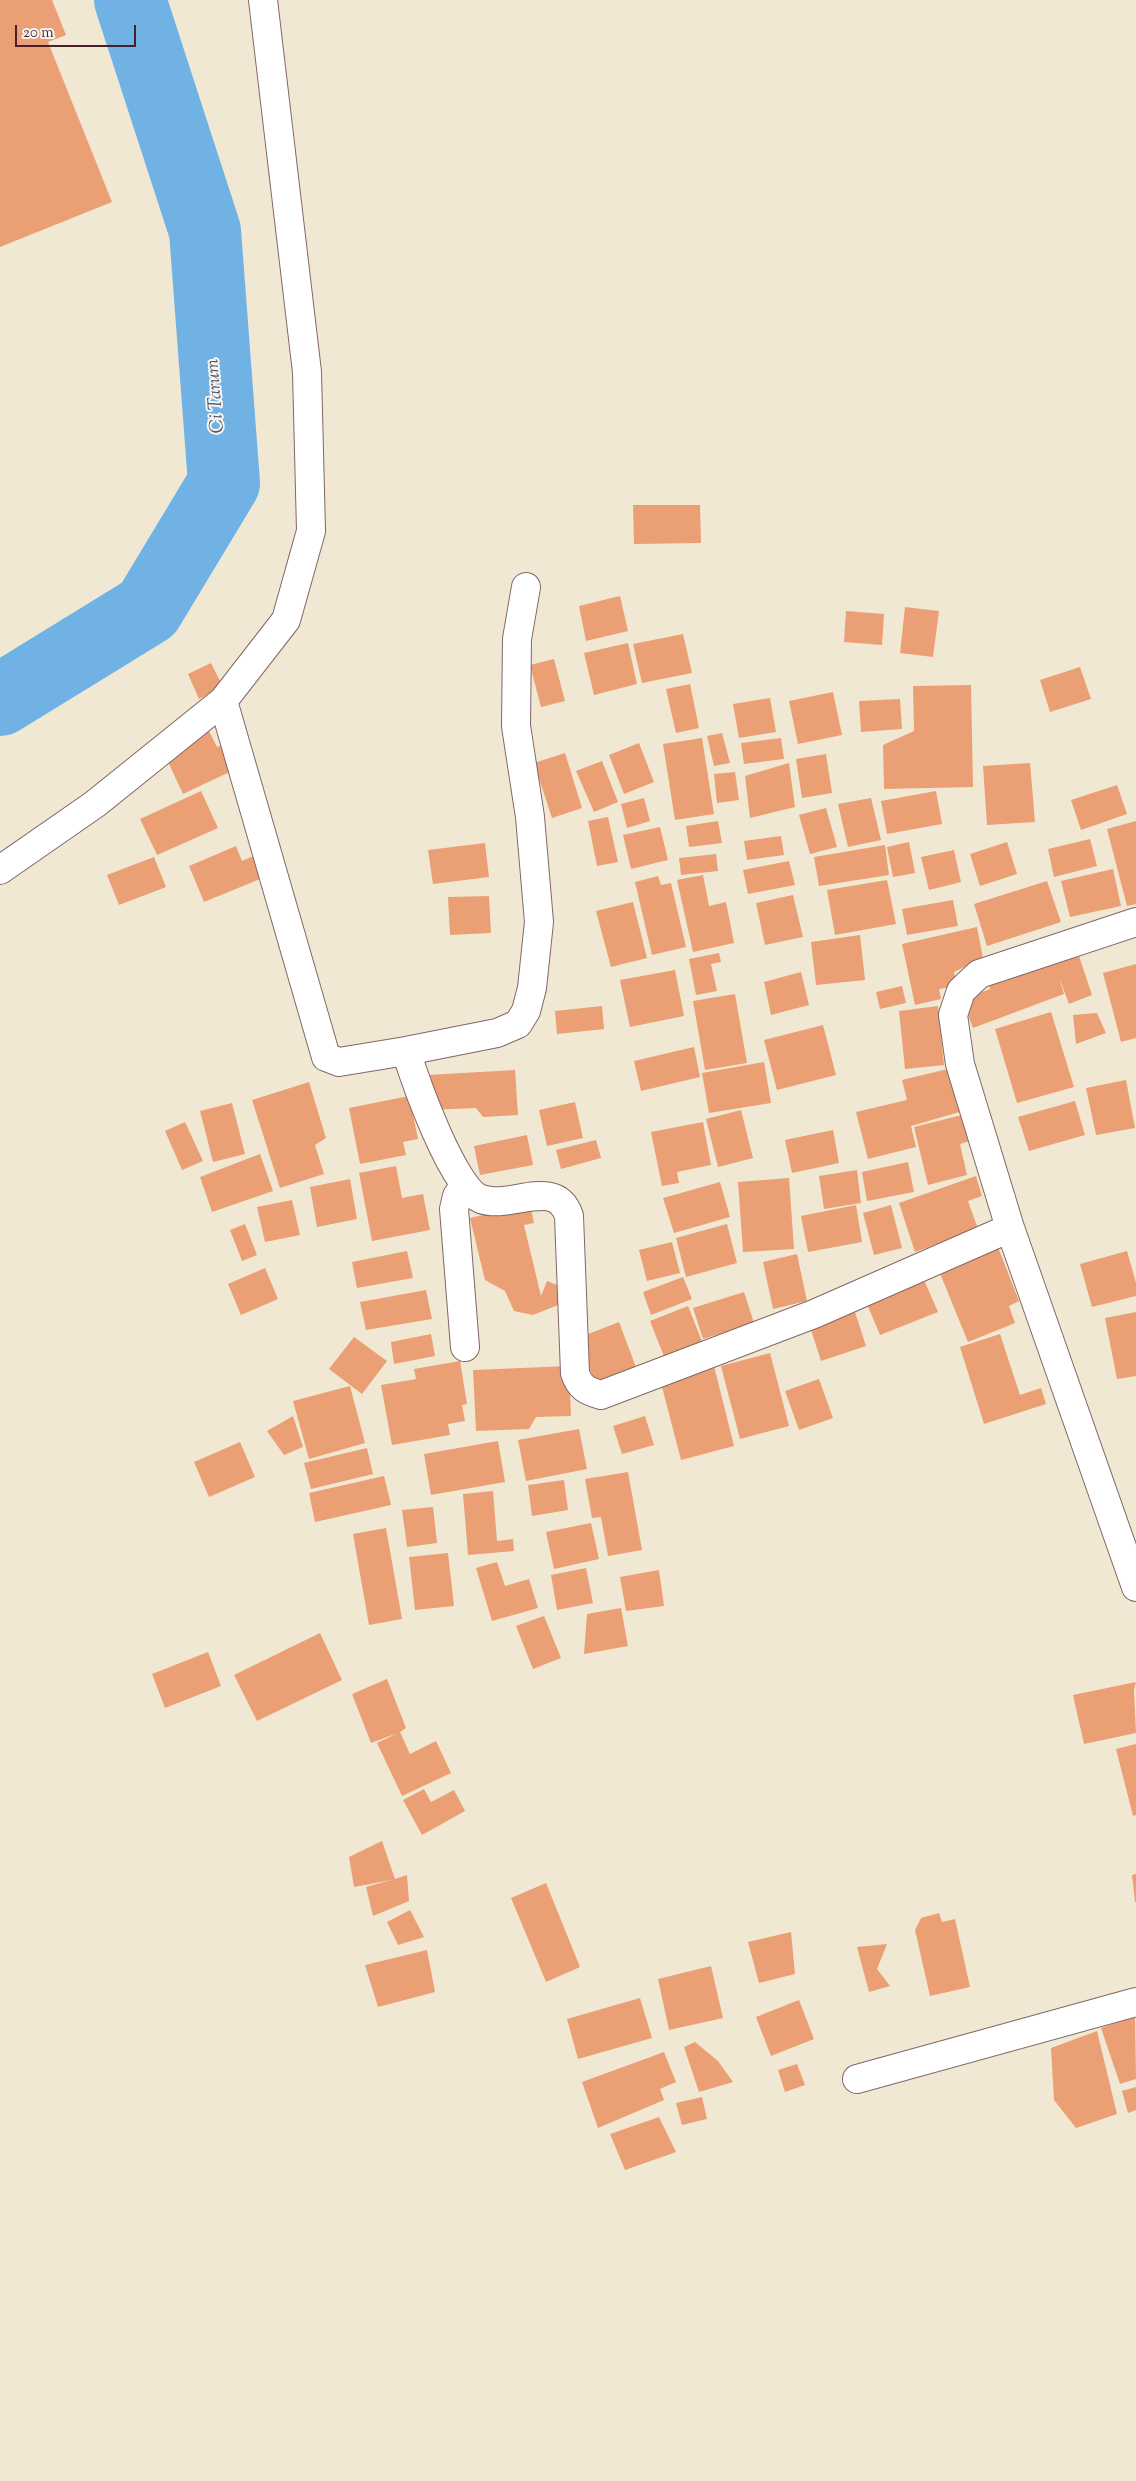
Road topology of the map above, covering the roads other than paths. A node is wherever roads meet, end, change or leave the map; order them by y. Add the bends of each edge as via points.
1 (263, 0) edge
2 (526, 587) dead end
3 (223, 701) junction
4 (0, 870) edge
5 (1136, 922) edge
6 (406, 1050) junction
7 (465, 1185) junction
8 (1010, 1228) junction
9 (465, 1346) dead end
10 (1136, 1587) edge
11 (1136, 2002) edge
12 (857, 2078) dead end

1 - 3 street via 307,372 311,531 286,620
2 - 6 street via 517,639 516,726 530,817 539,922 532,988 526,1011 518,1024 497,1033
3 - 4 street via 95,804
3 - 6 street via 326,1057 339,1062
5 - 8 street via 987,970 978,974 961,991 953,1016 960,1064
6 - 7 street via 452,1167
7 - 8 street via 479,1199 496,1202 550,1195 561,1200 569,1216 575,1373 579,1384 589,1392 602,1394 814,1314
7 - 9 street via 457,1196 454,1209
8 - 10 street
11 - 12 street

